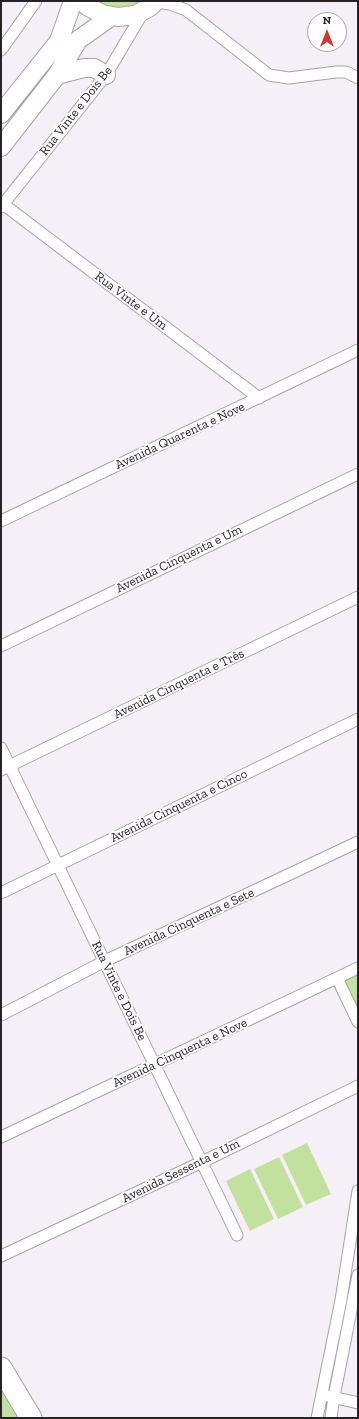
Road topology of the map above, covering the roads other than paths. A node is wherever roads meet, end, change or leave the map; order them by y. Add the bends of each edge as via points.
1 (36, 1) edge
2 (73, 1) edge
3 (83, 1) edge
4 (152, 4) edge
5 (183, 6) edge
6 (112, 16) junction
7 (1, 50) edge
8 (57, 75) junction
9 (106, 75) junction
10 (358, 78) edge
11 (1, 114) edge
12 (1, 147) edge
13 (2, 205) edge
14 (358, 350) edge
15 (259, 398) junction
16 (358, 474) edge
17 (1, 521) edge
18 (358, 597) edge
19 (1, 646) edge
20 (358, 719) edge
21 (1, 748) edge
22 (5, 768) edge
23 (358, 842) edge
24 (58, 865) junction
25 (1, 893) edge
26 (105, 961) junction
27 (358, 968) edge
28 (337, 978) junction
29 (1, 1015) edge
30 (358, 1022) edge
31 (154, 1064) junction
32 (358, 1086) edge
33 (1, 1137) edge
34 (202, 1162) junction
35 (358, 1191) edge
36 (357, 1208) edge
37 (237, 1234) dead end
38 (3, 1256) edge
39 (358, 1275) edge
40 (341, 1300) junction
41 (356, 1303) edge
42 (1, 1368) edge
43 (321, 1394) junction
44 (334, 1397) junction
45 (358, 1403) edge
46 (31, 1418) edge
47 (317, 1418) edge
48 (331, 1418) edge

1 - 7 street
2 - 11 main road via 59,41
3 - 6 main road via 102,14
4 - 5 street
4 - 6 main road via 135,15
4 - 9 street, Rua Vinte e Dois Be
5 - 10 street via 269,75 289,78 341,72
6 - 8 main road via 78,40
8 - 9 main road via 84,68 94,68
8 - 12 main road
9 - 13 street, Rua Vinte e Dois Be
13 - 15 street, Rua Vinte e Um
14 - 15 street, Avenida Quarenta e Nove
15 - 17 street, Avenida Quarenta e Nove
16 - 19 street, Avenida Cinquenta e Um
18 - 22 street, Avenida Cinquenta e Três
20 - 24 street, Avenida Cinquenta e Cinco
21 - 22 street, Rua Vinte e Dois Be
22 - 24 street, Rua Vinte e Dois Be
23 - 26 street, Avenida Cinquenta e Sete
24 - 25 street, Avenida Cinquenta e Cinco
24 - 26 street, Rua Vinte e Dois Be
26 - 29 street, Avenida Cinquenta e Sete
26 - 31 street, Rua Vinte e Dois Be
27 - 28 street, Avenida Cinquenta e Nove
28 - 30 street
28 - 31 street, Avenida Cinquenta e Nove
31 - 33 street, Avenida Cinquenta e Nove
31 - 34 street, Rua Vinte e Dois Be
32 - 34 street, Avenida Sessenta e Um
34 - 37 street, Rua Vinte e Dois Be
34 - 38 street, Avenida Sessenta e Um
35 - 36 street
36 - 40 street
39 - 41 street
40 - 41 street
40 - 43 street
41 - 44 street
42 - 46 highway
43 - 44 street
43 - 47 street
44 - 45 street
44 - 48 street

